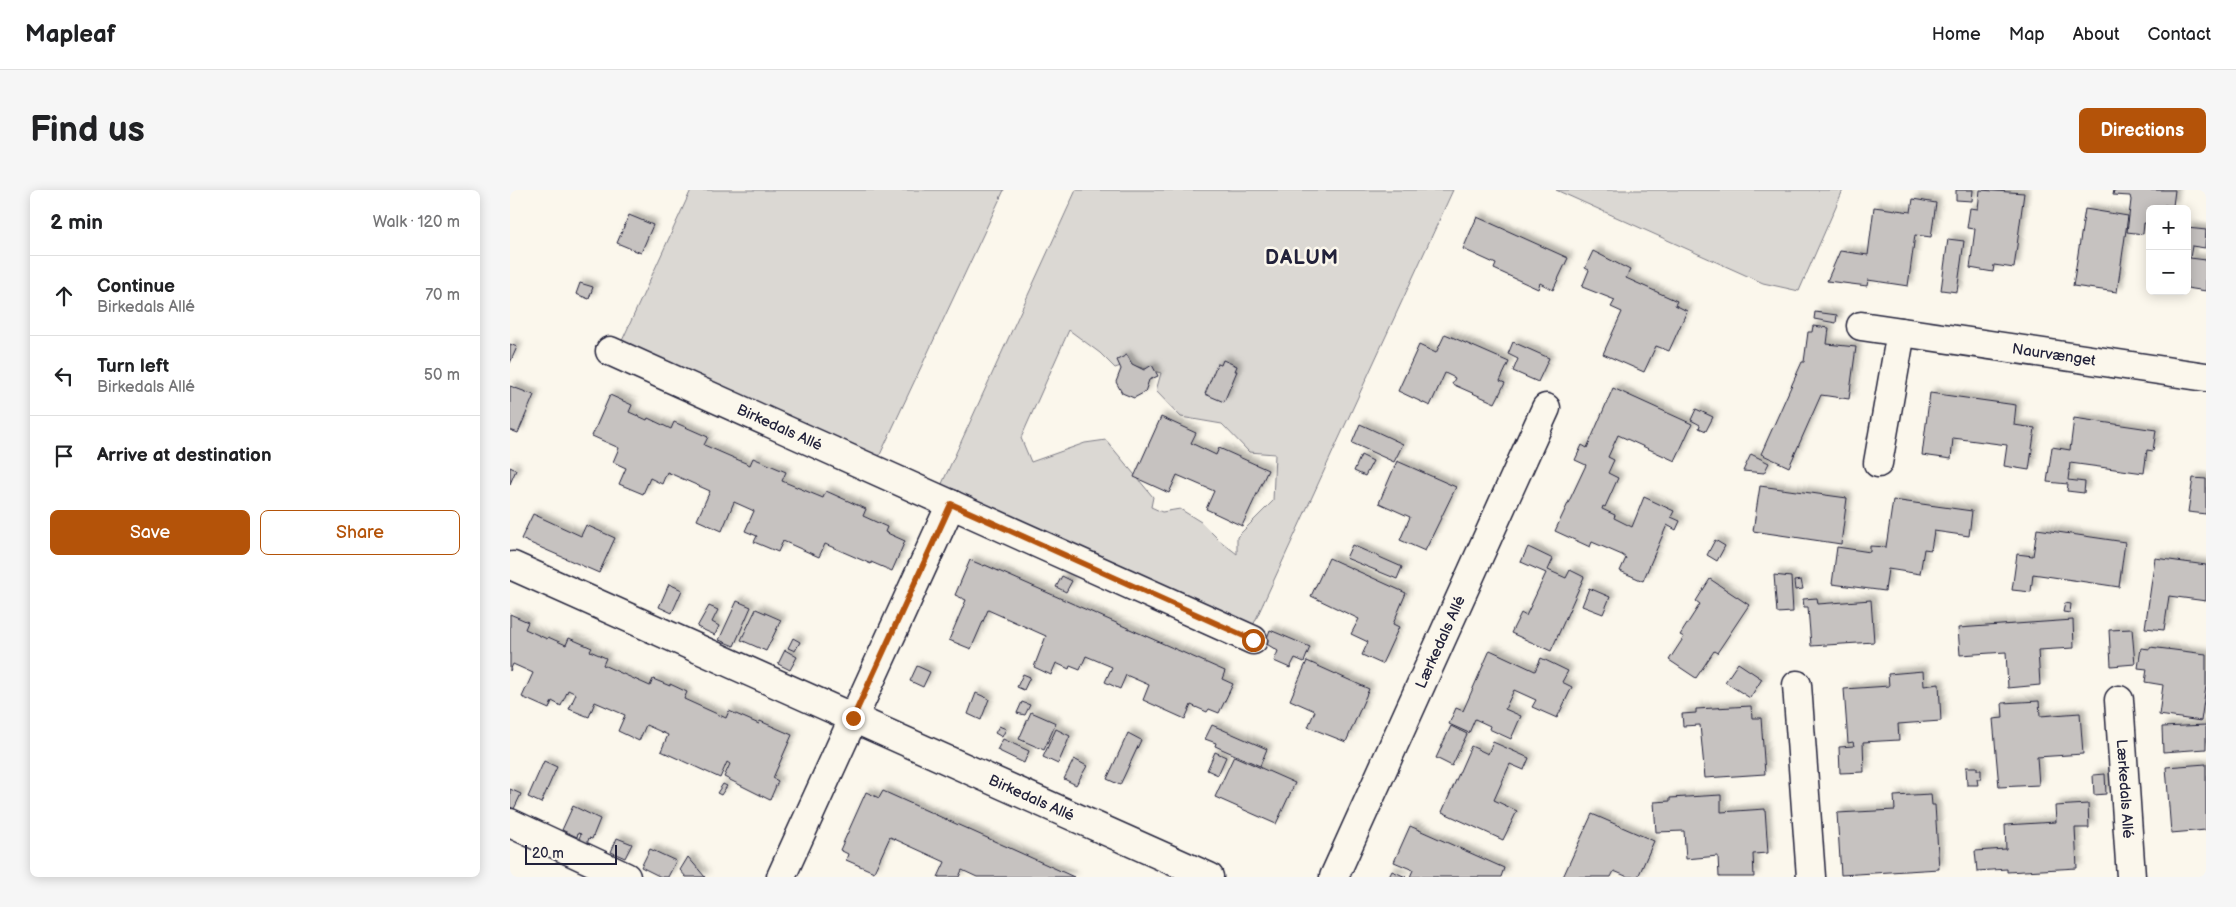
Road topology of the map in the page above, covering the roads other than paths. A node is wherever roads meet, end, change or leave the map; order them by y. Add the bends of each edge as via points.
1 (1861, 326) dead end
2 (1901, 332) junction
3 (610, 351) dead end
4 (2206, 377) edge
5 (1546, 408) dead end
6 (1878, 463) dead end
7 (951, 504) junction
8 (513, 566) dead end
9 (1253, 640) dead end
10 (1797, 686) dead end
11 (2118, 700) dead end
12 (853, 718) junction
13 (510, 823) edge
14 (626, 877) edge
15 (781, 877) edge
16 (1209, 877) edge
17 (1334, 877) edge
18 (1811, 877) edge
19 (2131, 877) edge

1 - 2 street, Naurvænget
2 - 4 street, Naurvænget
2 - 6 street
3 - 7 street, Birkedals Allé
5 - 17 street, Lærkedals Allé
7 - 9 street, Birkedals Allé
7 - 12 street
8 - 12 street, Birkedals Allé
10 - 18 street
11 - 19 street, Lærkedals Allé
12 - 15 street
12 - 16 street, Birkedals Allé
13 - 14 street

